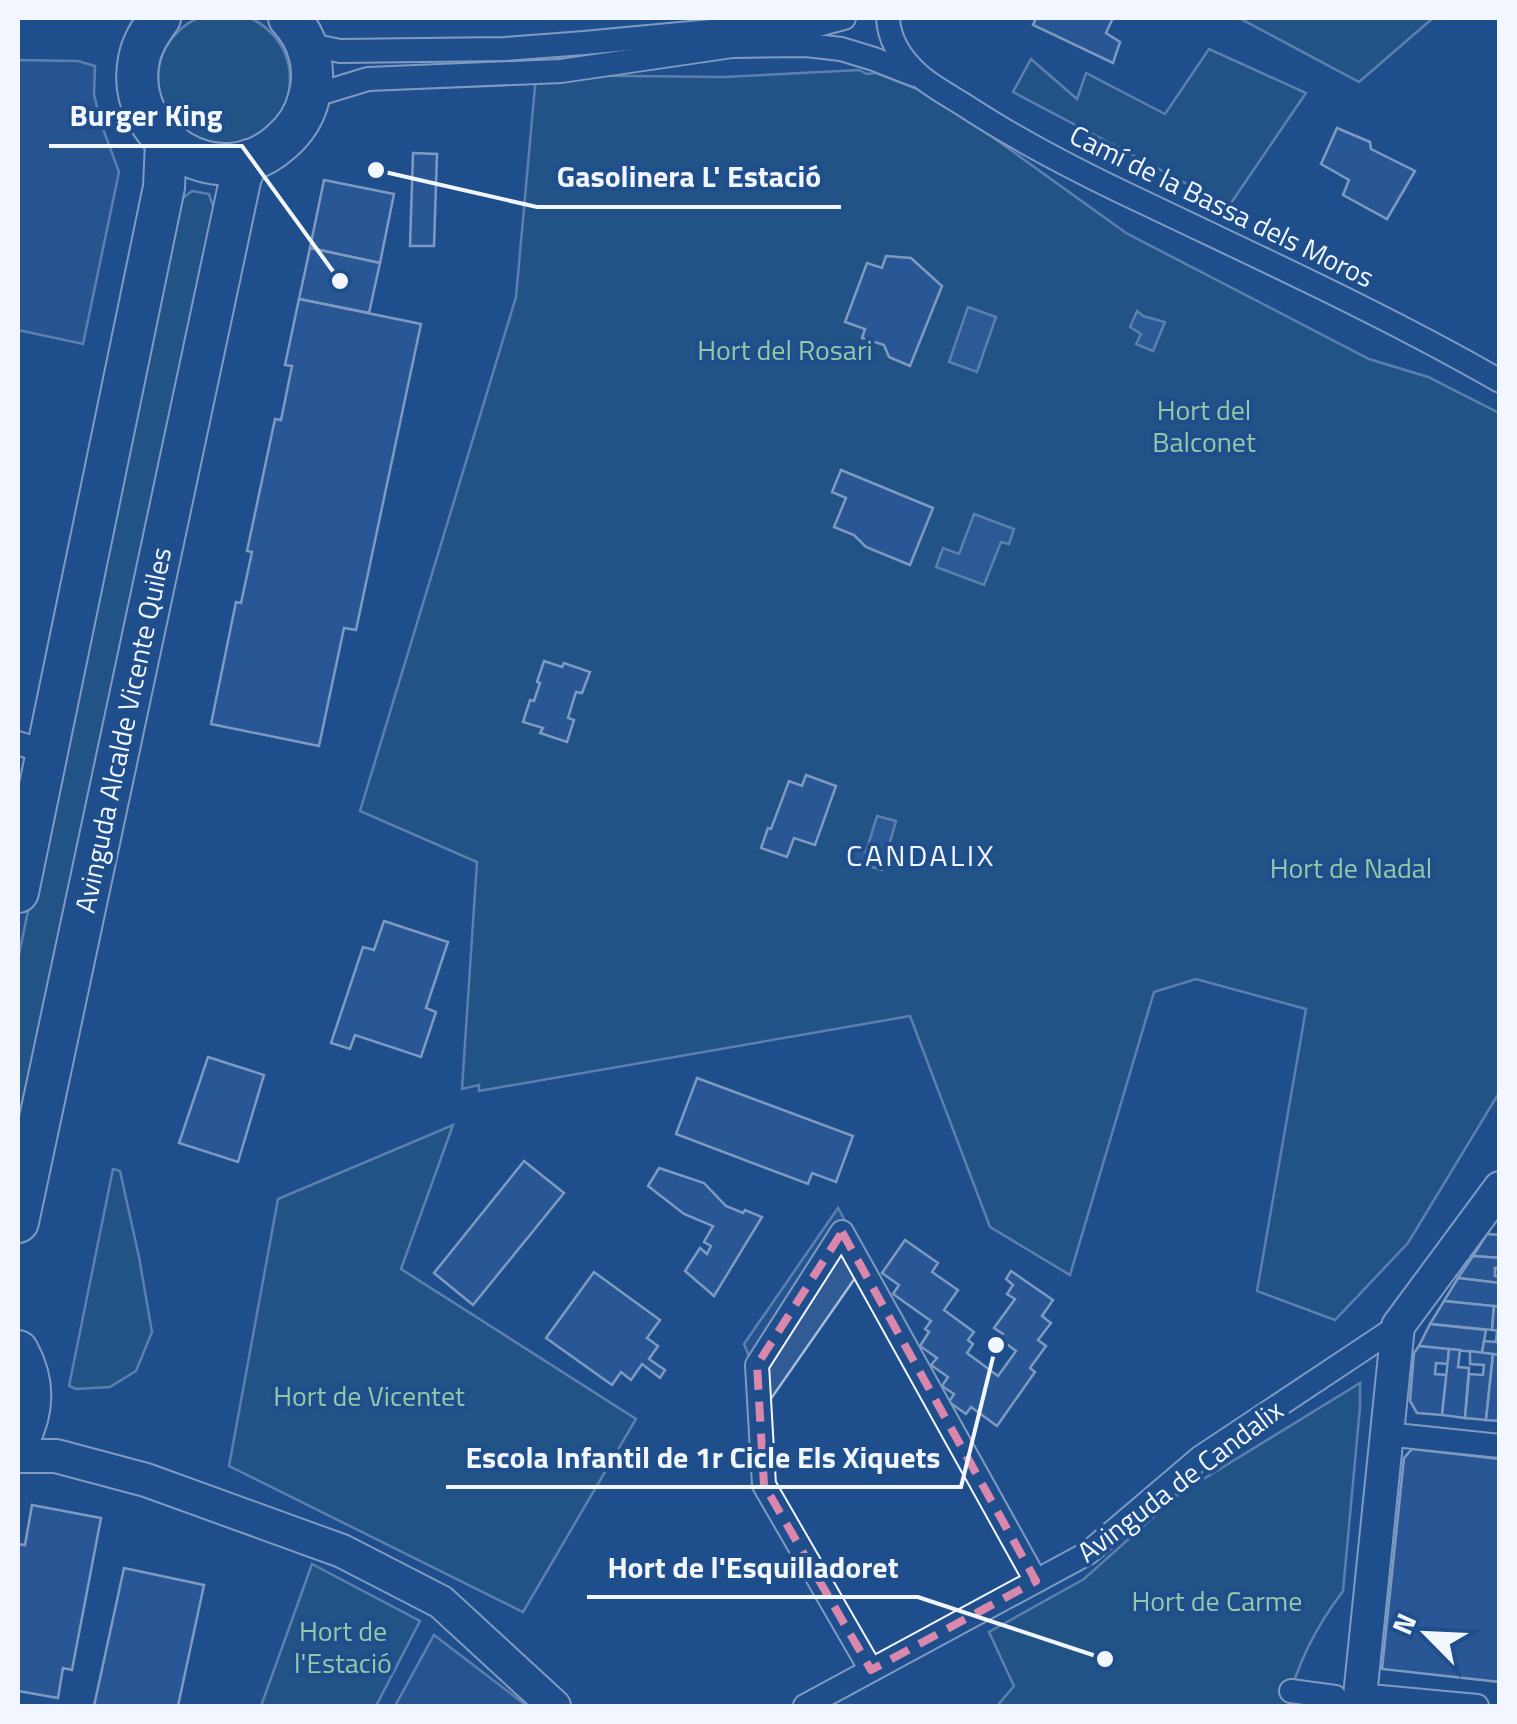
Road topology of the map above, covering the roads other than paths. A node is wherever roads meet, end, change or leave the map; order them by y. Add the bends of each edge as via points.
1 (160, 18) edge
2 (844, 18) edge
3 (888, 18) edge
4 (698, 25) edge
5 (297, 28) edge
6 (922, 78) junction
7 (306, 109) junction
8 (166, 142) junction
9 (249, 160) junction
10 (1500, 381) edge
11 (32, 748) edge
12 (18, 892) edge
13 (1500, 1188) edge
14 (18, 1222) edge
15 (1398, 1326) junction
16 (18, 1351) edge
17 (1386, 1434) junction
18 (18, 1441) edge
19 (1500, 1446) edge
20 (18, 1456) edge
21 (1036, 1581) junction
22 (871, 1670) junction
23 (1291, 1690) dead end
24 (1351, 1703) edge
25 (554, 1706) edge
26 (804, 1706) edge
27 (1477, 1706) edge

1 - 8 highway via 147,36 137,81 141,104
2 - 4 street via 811,28
3 - 6 street, Camí de la Bassa dels Moros via 898,51
4 - 5 street via 584,44 373,51 320,47
5 - 7 highway via 312,74
6 - 7 street, Camí de la Bassa dels Moros via 841,49 732,46 561,71 368,79 322,93
6 - 10 street, Camí de la Bassa dels Moros via 1086,176
7 - 9 highway via 273,150
8 - 9 highway via 205,162
8 - 11 highway via 164,187 57,709
9 - 14 highway, Avinguda Alcalde Vicente Quiles
11 - 12 highway
13 - 15 street, Avinguda de Candalix
15 - 17 street
15 - 21 street, Avinguda de Candalix via 1201,1457 1088,1553
16 - 18 highway via 31,1394
17 - 19 street
17 - 24 street
20 - 25 street via 56,1456 146,1480 342,1551 441,1602
21 - 22 street, Avinguda de Candalix
21 - 22 street via 842,1232 757,1365 764,1485
22 - 26 street, Avinguda de Candalix
23 - 24 street
24 - 27 street

